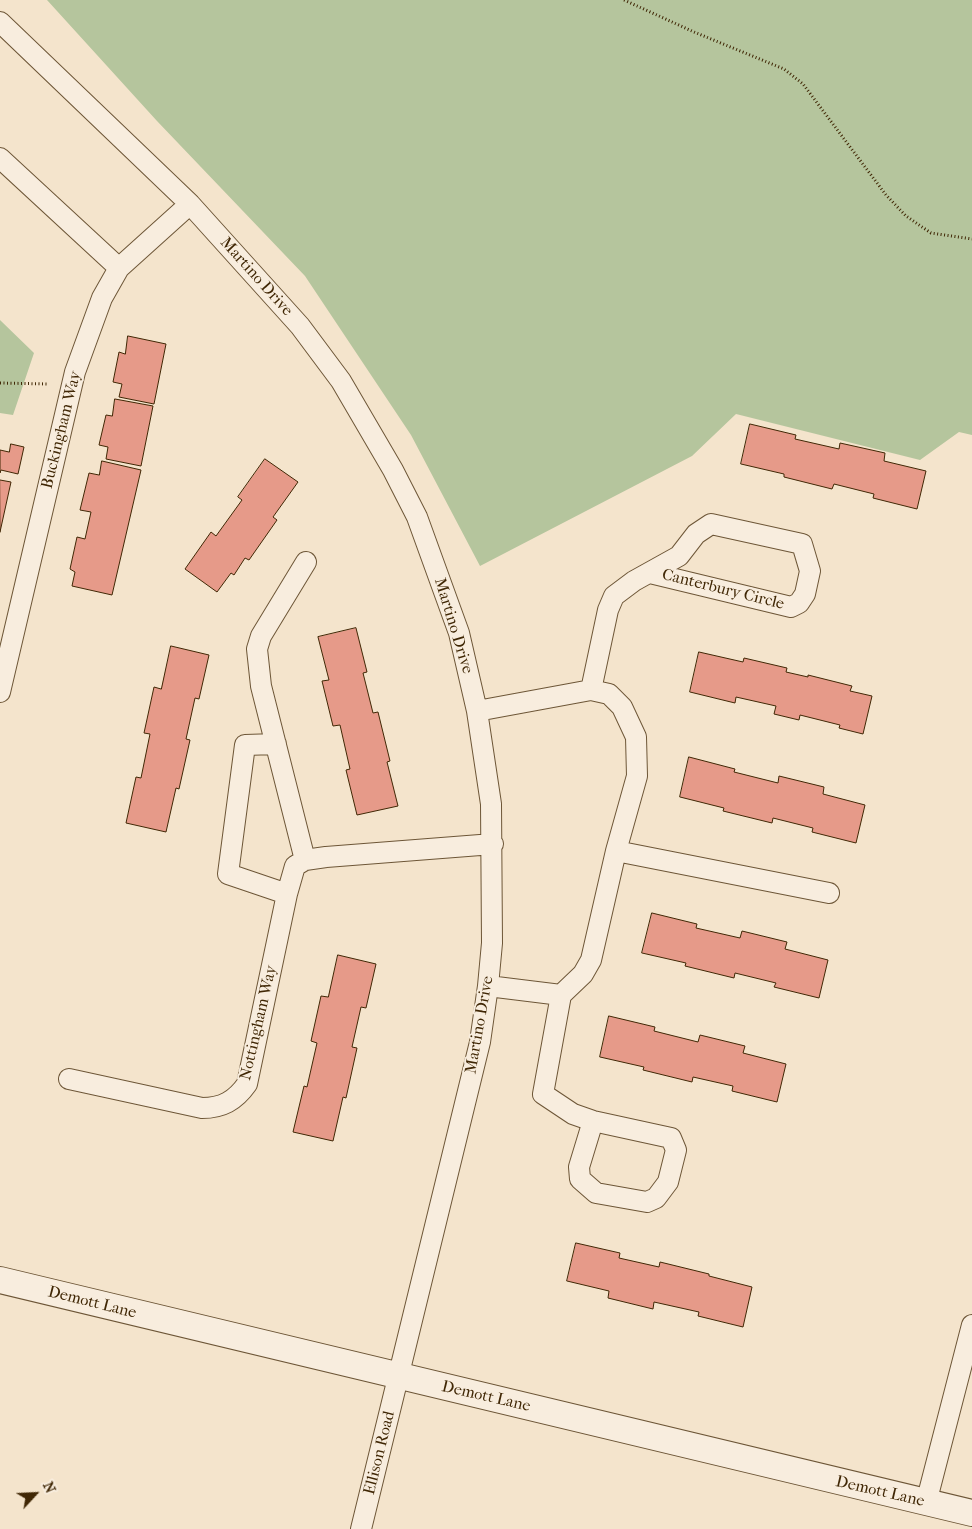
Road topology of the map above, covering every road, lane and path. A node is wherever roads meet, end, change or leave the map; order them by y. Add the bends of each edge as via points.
1 (624, 0) edge
2 (0, 22) edge
3 (0, 158) edge
4 (190, 204) junction
5 (972, 239) edge
6 (119, 268) junction
7 (0, 383) edge
8 (72, 385) junction
9 (306, 562) dead end
10 (650, 572) junction
11 (591, 690) junction
12 (0, 692) edge
13 (478, 711) junction
14 (276, 744) junction
15 (492, 844) junction
16 (616, 851) junction
17 (305, 860) junction
18 (829, 893) dead end
19 (286, 894) junction
20 (488, 986) junction
21 (561, 995) junction
22 (69, 1079) dead end
23 (593, 1121) junction
24 (0, 1280) edge
25 (972, 1325) edge
26 (398, 1376) junction
27 (926, 1503) junction
28 (972, 1513) edge
29 (361, 1529) edge

1 - 5 path via 784,69 803,84 886,195 906,216 931,233
2 - 4 street, Martino Drive
3 - 6 street
4 - 6 street, Buckingham Way
4 - 13 street, Martino Drive via 300,326 341,380 393,470 417,517 459,633
6 - 8 street, Buckingham Way via 102,298
7 - 8 path
8 - 12 street, Buckingham Way
9 - 14 street via 261,636 257,649
10 - 10 street, Canterbury Circle via 679,556 696,534 710,524 802,544 810,571 805,594 791,608
10 - 11 street, Canterbury Circle via 614,596 608,610
11 - 13 street
11 - 16 street via 609,694 622,707 636,737 637,776
13 - 15 street, Martino Drive via 491,804
14 - 17 street
14 - 19 street via 245,745 228,874
15 - 17 street
15 - 20 street, Martino Drive via 492,943
16 - 18 street
16 - 21 street via 591,960 583,974
17 - 19 street, Nottingham Way via 295,866
19 - 22 street, Nottingham Way via 246,1084 239,1095 217,1108 202,1108
20 - 21 street
20 - 26 street, Martino Drive via 480,1042
21 - 23 street via 544,1094 574,1114
23 - 23 street via 671,1138 676,1150 668,1182 656,1198 647,1202 596,1192 580,1179 579,1167
24 - 26 street, Demott Lane
25 - 27 street
26 - 27 street, Demott Lane
26 - 29 street, Ellison Road
27 - 28 street, Demott Lane

